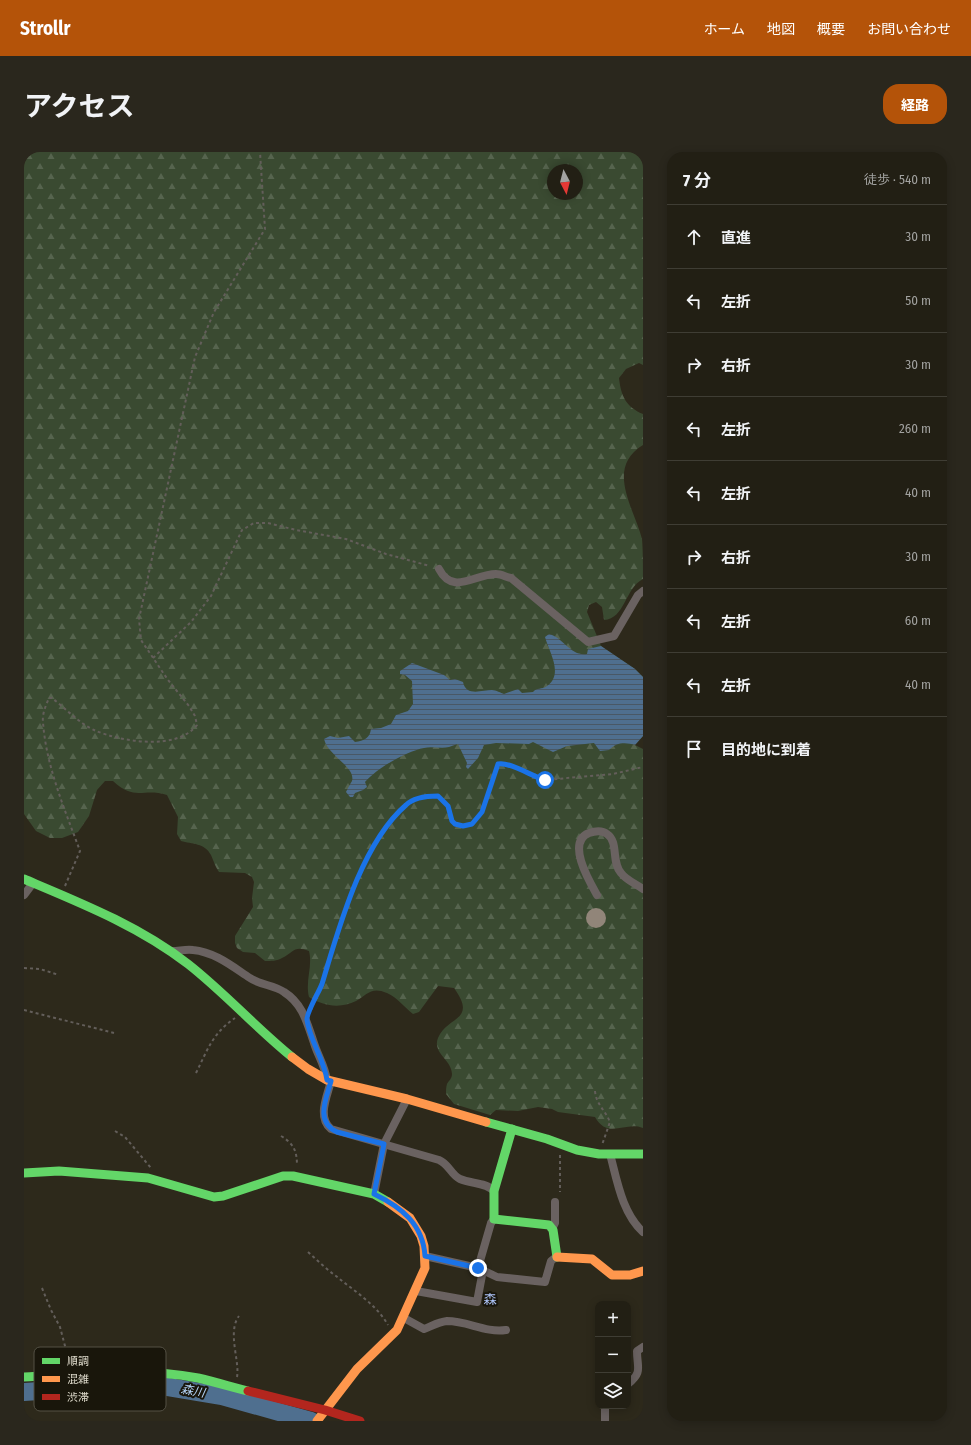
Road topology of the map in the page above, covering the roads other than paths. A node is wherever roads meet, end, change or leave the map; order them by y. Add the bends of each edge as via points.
1 (439, 569) road end
2 (643, 591) edge
3 (24, 879) edge
4 (33, 883) junction
5 (643, 889) edge
6 (24, 895) edge
7 (597, 895) dead end
8 (172, 951) junction
9 (329, 1081) junction
10 (407, 1099) junction
11 (512, 1129) junction
12 (384, 1144) junction
13 (606, 1154) junction
14 (643, 1154) edge
15 (24, 1173) edge
16 (494, 1191) junction
17 (374, 1194) junction
18 (555, 1202) dead end
19 (494, 1218) junction
20 (552, 1227) junction
21 (643, 1232) edge
22 (425, 1256) junction
23 (556, 1257) junction
24 (480, 1269) junction
25 (643, 1271) edge
26 (416, 1291) junction
27 (404, 1318) junction
28 (506, 1330) dead end
29 (643, 1347) edge
30 (166, 1375) edge
31 (34, 1376) edge
32 (640, 1376) edge
33 (24, 1377) edge
34 (631, 1382) edge
35 (606, 1409) edge
36 (321, 1415) edge
37 (360, 1421) edge
38 (605, 1421) edge

1 - 2 street via 452,582 459,583 496,574 511,578 588,642 614,636 638,595
3 - 4 street
4 - 6 street
4 - 8 street
5 - 7 street via 620,873 611,838 594,831 582,837 578,850
8 - 9 street via 291,1057
8 - 9 street via 194,950 222,960 251,979 285,992 299,1006 307,1019
9 - 10 street
9 - 12 street via 323,1111 327,1126 337,1132
10 - 11 street
10 - 12 street
11 - 13 street via 576,1150
11 - 16 street
12 - 16 street via 443,1161 461,1180 487,1186
12 - 17 street
13 - 14 street
13 - 21 street via 630,1215
15 - 17 street via 59,1171 148,1178 214,1197 283,1176
16 - 19 street
17 - 22 street via 401,1209 410,1218 421,1236
18 - 20 street via 555,1222
19 - 20 street
19 - 24 street
20 - 23 street
22 - 24 street
22 - 26 street via 425,1268
23 - 24 street via 551,1262 545,1282 497,1277
23 - 25 street via 593,1260 612,1276
24 - 26 street via 477,1302
26 - 27 street
27 - 28 street via 424,1329 447,1321 486,1330
27 - 36 street via 393,1335 357,1369
29 - 32 street via 637,1351
30 - 36 street via 196,1378 235,1387
31 - 33 street
32 - 34 street
35 - 38 street
36 - 37 street

